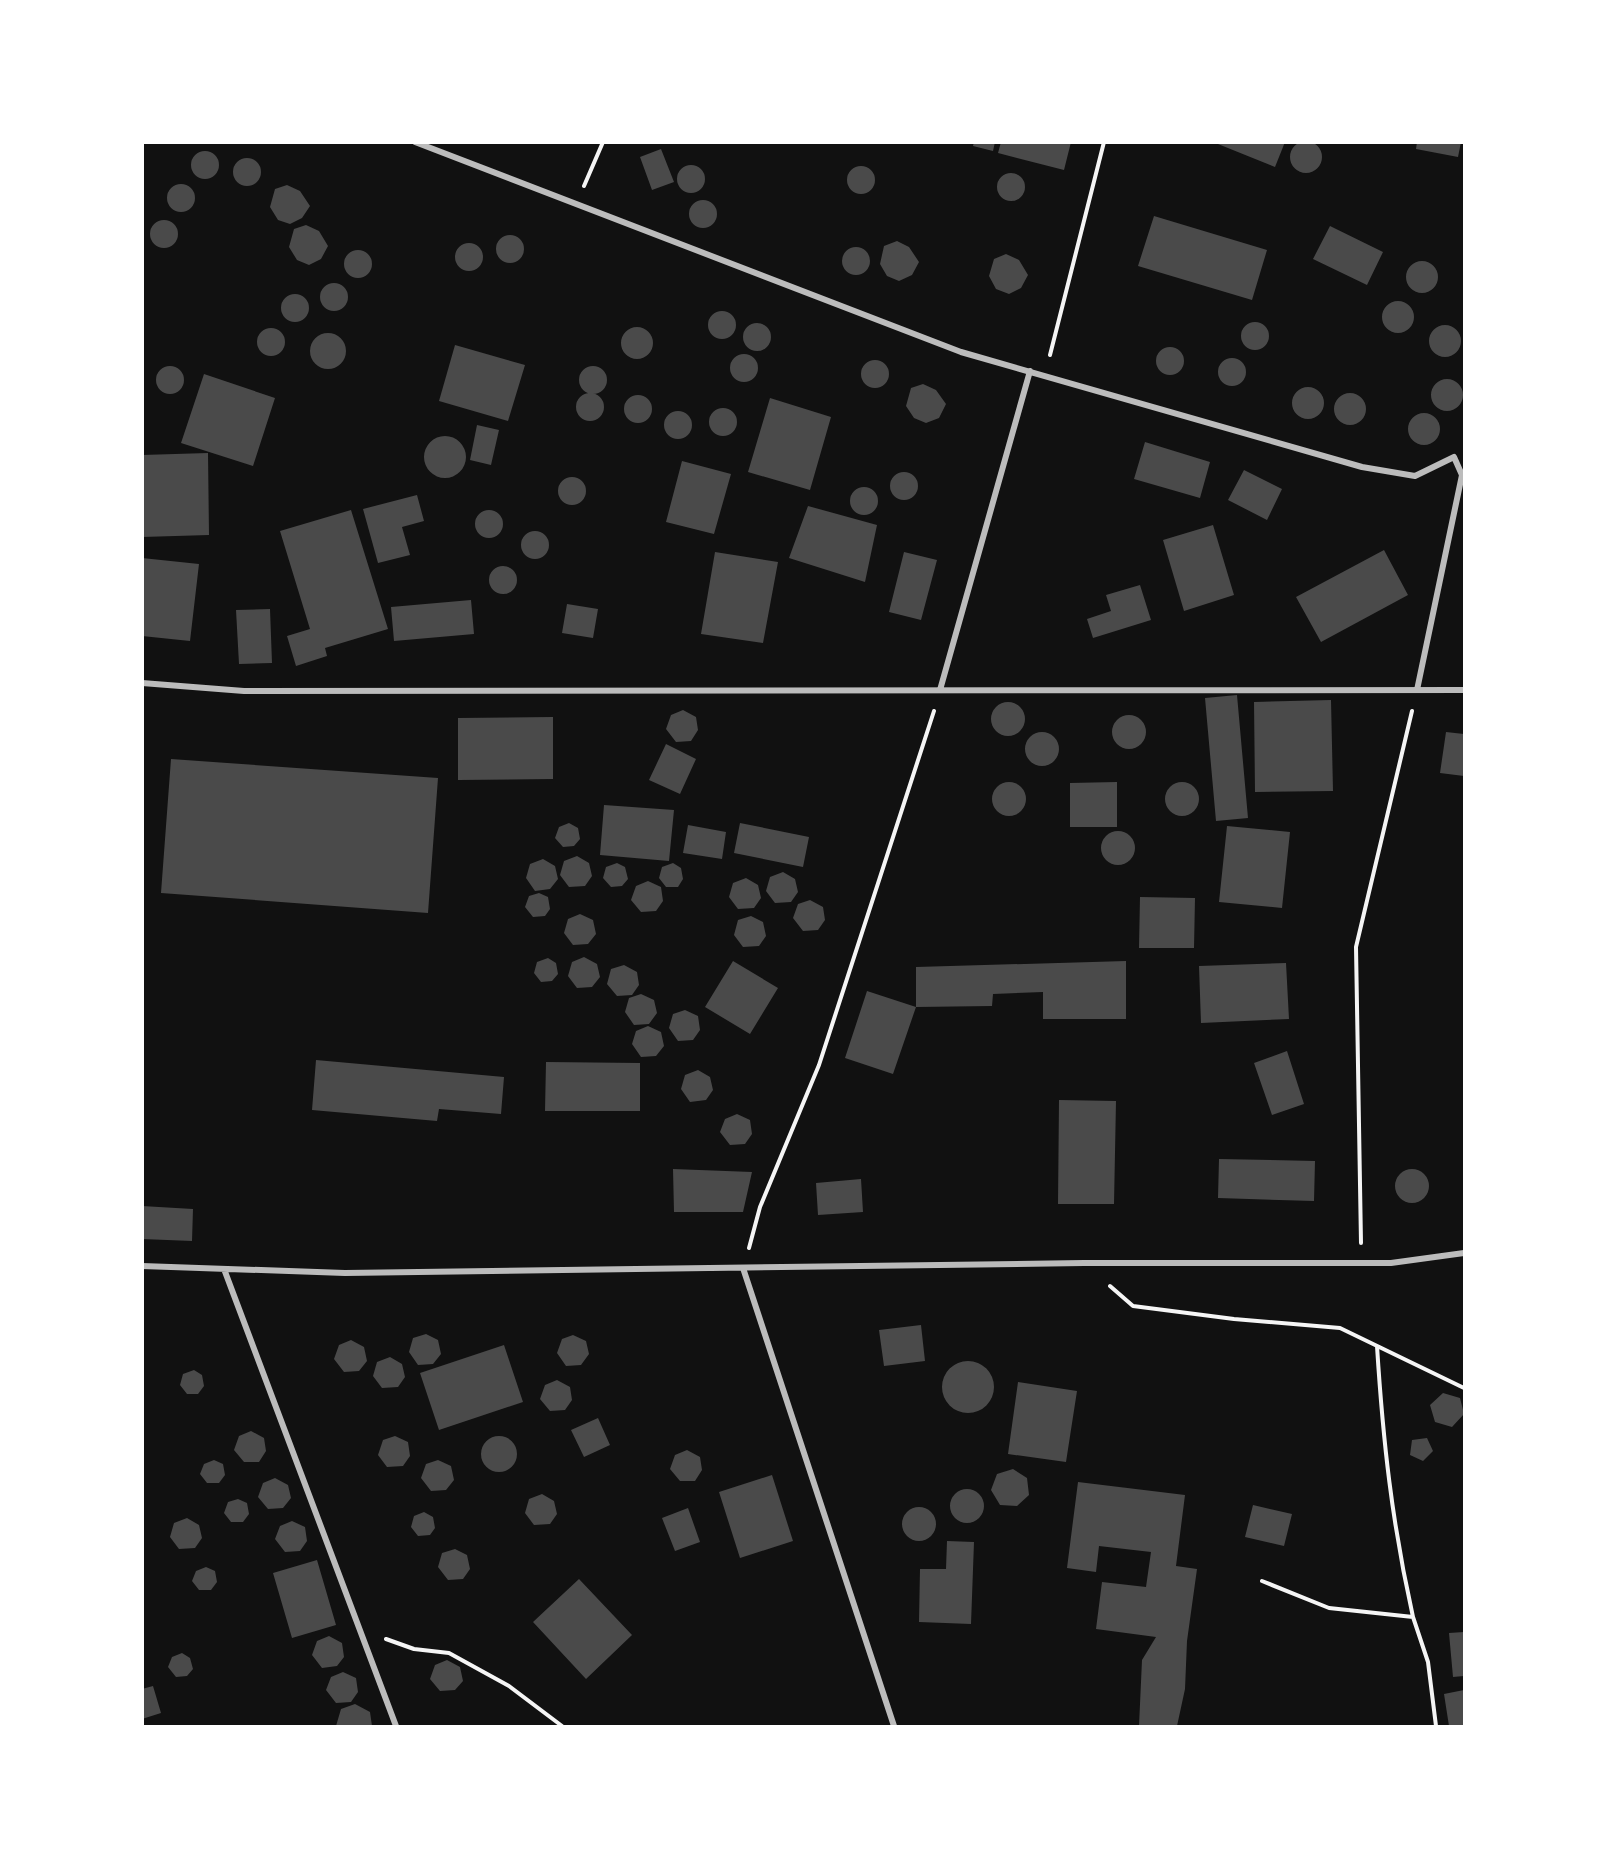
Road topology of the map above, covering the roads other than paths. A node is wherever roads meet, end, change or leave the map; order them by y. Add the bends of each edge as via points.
1 (416, 142) edge
2 (1030, 371) junction
3 (142, 683) edge
4 (940, 690) junction
5 (1417, 690) junction
6 (1464, 690) edge
7 (1464, 1253) edge
8 (142, 1266) edge
9 (743, 1268) junction
10 (224, 1269) junction
11 (396, 1726) edge
12 (894, 1726) edge

1 - 2 street via 961,352
2 - 4 street
2 - 5 street via 1362,467 1415,476 1454,457 1462,475
3 - 4 street via 244,691
4 - 5 street
5 - 6 street
7 - 9 street via 1391,1263
8 - 10 street
9 - 10 street via 345,1273
9 - 12 street
10 - 11 street

